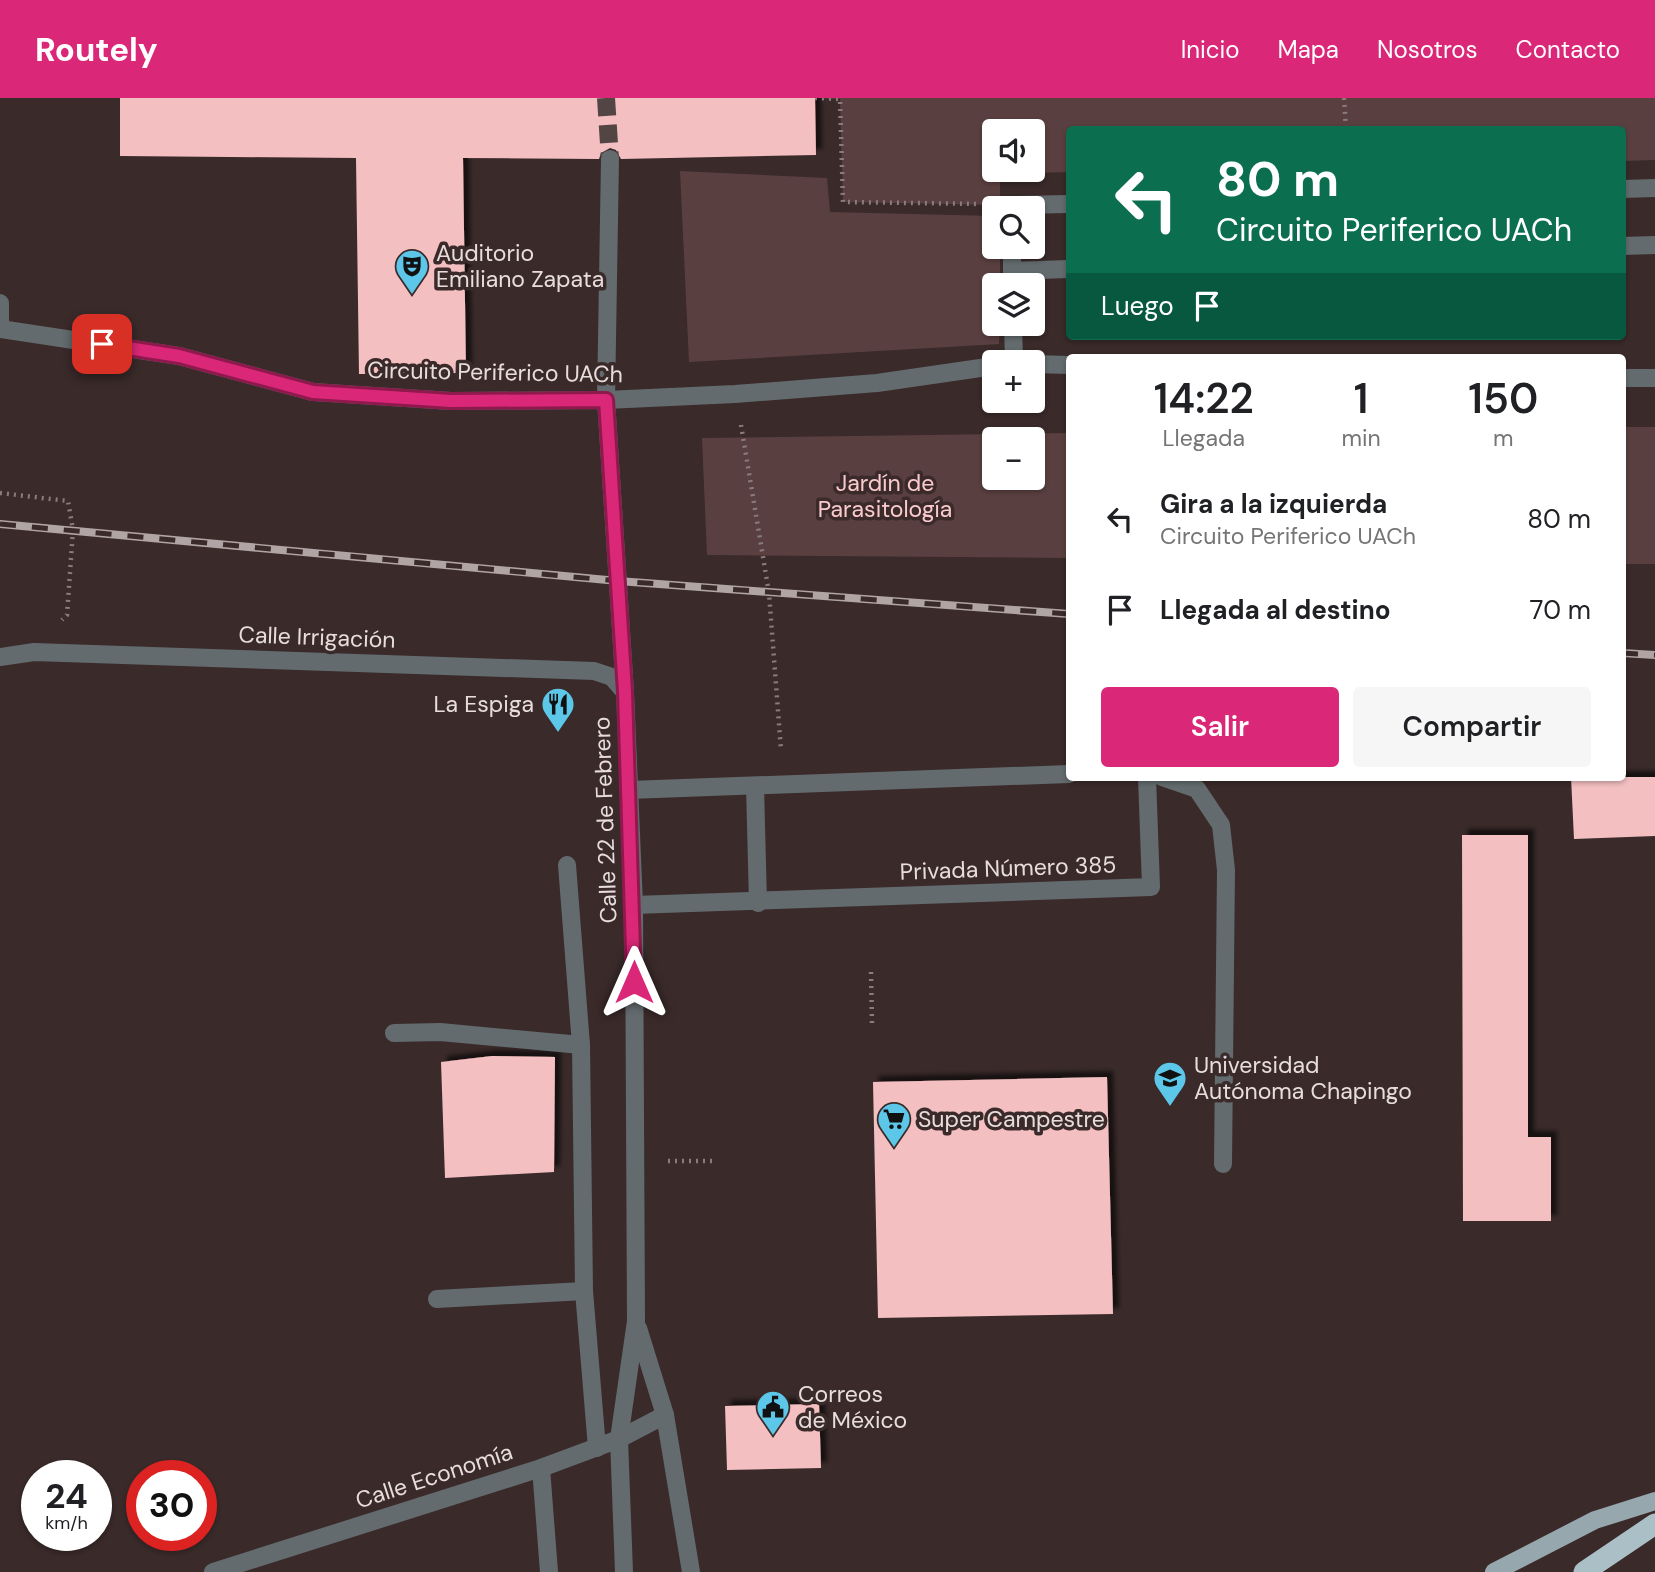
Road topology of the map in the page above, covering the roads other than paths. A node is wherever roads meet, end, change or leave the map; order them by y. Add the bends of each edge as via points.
1 (610, 159) tunnel mouth
2 (1655, 188) edge
3 (1626, 189) edge
4 (1066, 204) edge
5 (1045, 205) edge
6 (1655, 245) edge
7 (1626, 246) edge
8 (1066, 269) edge
9 (1044, 273) edge
10 (0, 303) edge
11 (0, 329) edge
12 (1045, 364) edge
13 (1066, 365) edge
14 (982, 368) edge
15 (1626, 378) edge
16 (1655, 378) edge
17 (606, 400) junction
18 (0, 657) edge
19 (625, 692) junction
20 (1066, 774) edge
21 (1147, 781) edge
22 (1174, 781) edge
23 (754, 786) junction
24 (629, 790) junction
25 (566, 865) dead end
26 (758, 903) junction
27 (634, 905) junction
28 (394, 1033) dead end
29 (581, 1045) junction
30 (1223, 1164) dead end
31 (584, 1291) junction
32 (437, 1299) dead end
33 (636, 1321) junction
34 (665, 1415) junction
35 (619, 1439) junction
36 (597, 1448) junction
37 (541, 1468) junction
38 (1655, 1501) edge
39 (1655, 1524) edge
40 (213, 1572) edge
41 (549, 1572) edge
42 (624, 1572) edge
43 (691, 1572) edge
44 (1494, 1572) edge
45 (1584, 1572) edge

1 - 17 street, Calle 22 de Febrero
2 - 3 street
4 - 5 street
6 - 7 street
8 - 9 street
10 - 11 street
11 - 17 street, Circuito Periferico UACh via 179,356 313,392 451,401
12 - 13 street
14 - 17 street, Circuito Periferico UACh via 877,383
15 - 16 street
17 - 19 street, Calle 22 de Febrero
18 - 19 street, Calle Irrigación via 34,653 594,671 612,677
19 - 24 street, Calle 22 de Febrero
20 - 23 street
21 - 26 street, Privada Número 385 via 1151,887
22 - 30 street via 1197,789 1221,825 1226,870
23 - 24 street
23 - 26 street
24 - 27 street, Calle 22 de Febrero
25 - 29 street
26 - 27 street, Privada Número 385
27 - 33 street, Calle 22 de Febrero
28 - 29 street via 440,1032
29 - 31 street
31 - 32 street
31 - 36 street
33 - 34 street, Calle 22 de Febrero
33 - 35 street, Calle 22 de Febrero
34 - 35 street, Calle Economía
34 - 43 street, Calle 22 de Febrero
35 - 36 street, Calle Economía
35 - 42 street, Calle 22 de Febrero
36 - 37 street, Calle Economía
37 - 40 street, Calle Economía
37 - 41 street
38 - 44 main road via 1595,1520
39 - 45 highway

